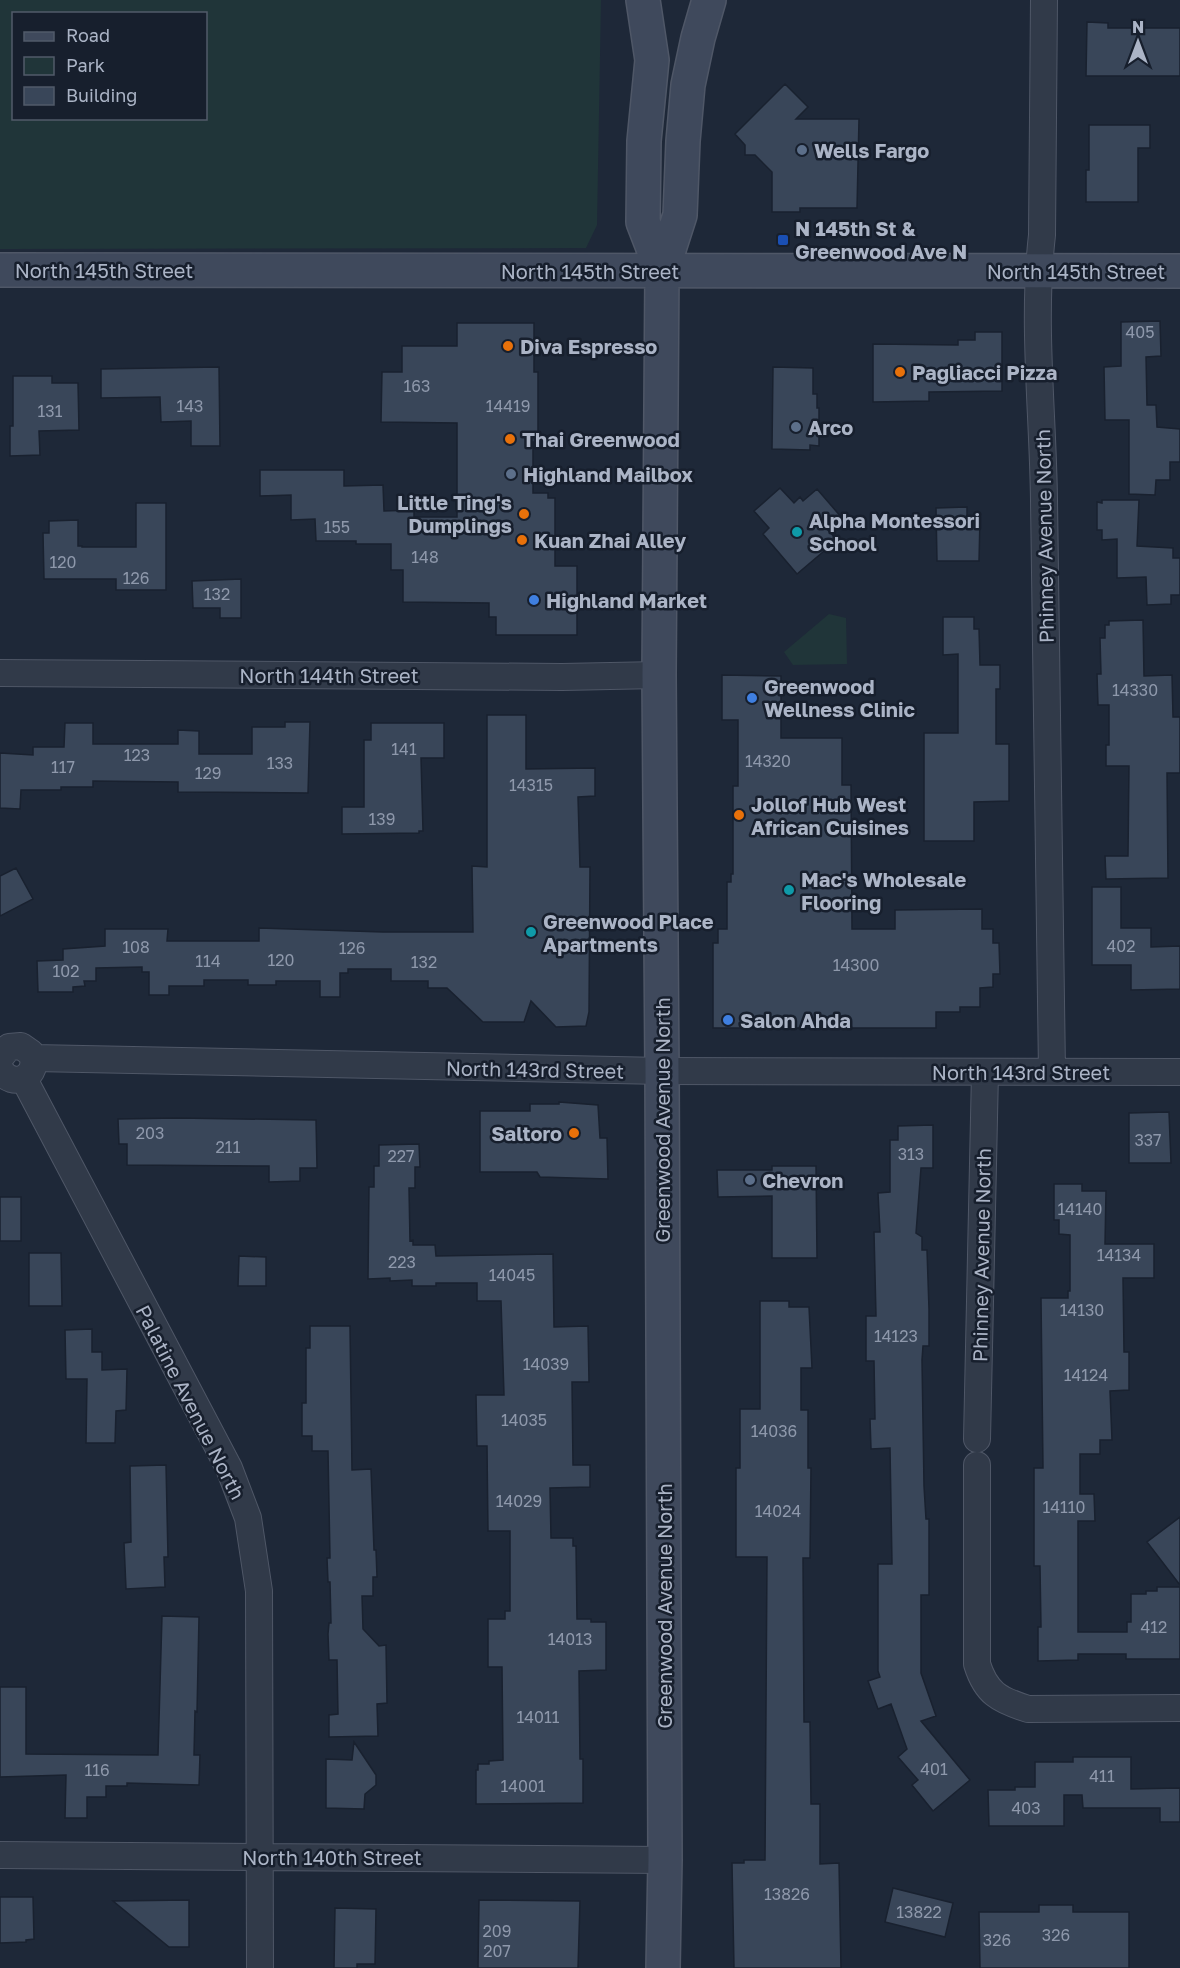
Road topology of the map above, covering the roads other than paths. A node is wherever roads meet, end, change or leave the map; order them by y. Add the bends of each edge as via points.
1 (643, 0) edge
2 (667, 0) edge
3 (710, 0) edge
4 (1044, 0) edge
5 (652, 60) junction
6 (0, 270) edge
7 (1038, 271) junction
8 (1180, 271) edge
9 (663, 272) junction
10 (0, 673) edge
11 (659, 675) junction
12 (1, 1055) edge
13 (29, 1069) junction
14 (663, 1071) junction
15 (985, 1072) junction
16 (1052, 1072) junction
17 (1180, 1072) edge
18 (977, 1439) dead end
19 (977, 1465) dead end
20 (1180, 1708) edge
21 (0, 1854) edge
22 (260, 1856) junction
23 (665, 1860) junction
24 (260, 1968) edge
25 (663, 1968) edge

1 - 5 main road, Greenwood Avenue North
2 - 5 main road
3 - 9 main road, Greenwood Avenue North via 688,85 681,215
4 - 7 street, Phinney Avenue North via 1042,235
5 - 9 main road, Greenwood Avenue North via 644,141 643,222
6 - 9 main road, North 145th Street
7 - 8 main road, North 145th Street
7 - 9 main road, North 145th Street
7 - 16 street, Phinney Avenue North
9 - 11 main road, Greenwood Avenue North
10 - 11 street, North 144th Street
11 - 14 main road, Greenwood Avenue North
12 - 13 street via 7,1078 18,1081
13 - 14 street, North 143rd Street
13 - 22 street, Palatine Avenue North via 229,1468 248,1518 259,1591
14 - 15 street, North 143rd Street
14 - 23 main road, Greenwood Avenue North
15 - 16 street, North 143rd Street
15 - 18 street, Phinney Avenue North
16 - 17 street, North 143rd Street
19 - 20 street via 976,1664 991,1692 1028,1709
21 - 22 street, North 140th Street
22 - 23 street, North 140th Street
22 - 24 street, Palatine Avenue North
23 - 25 main road, Greenwood Avenue North

